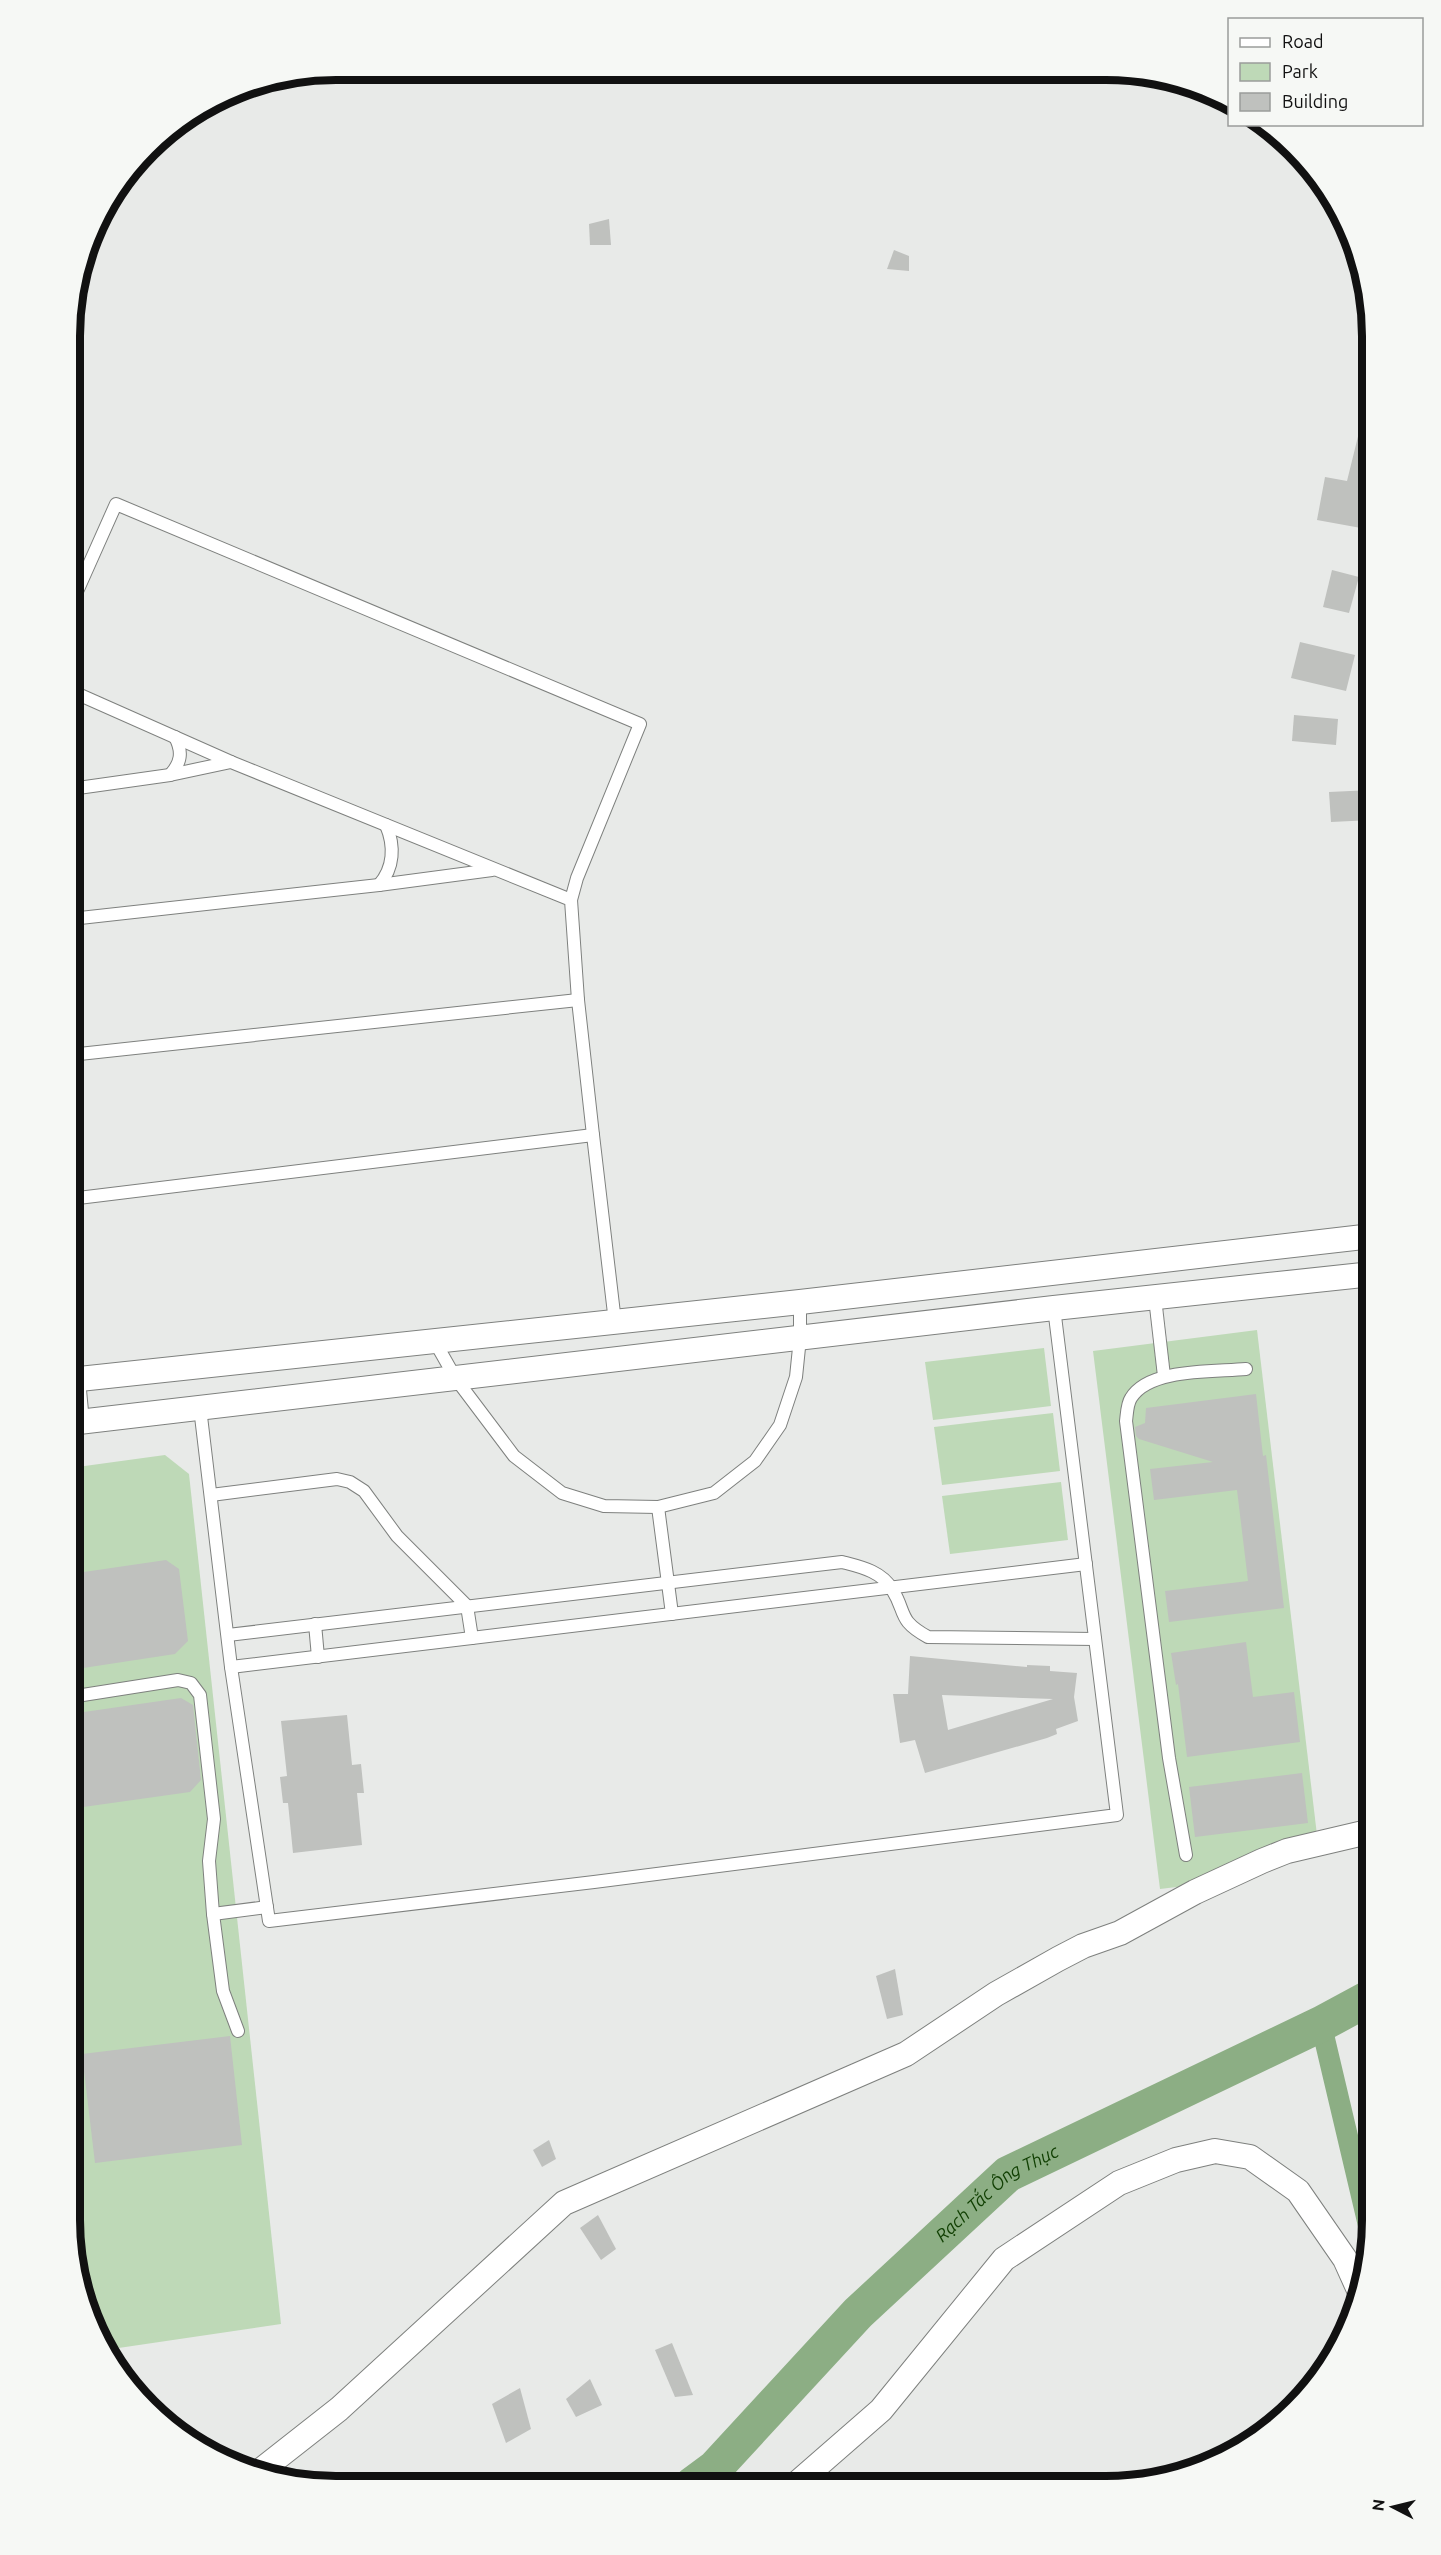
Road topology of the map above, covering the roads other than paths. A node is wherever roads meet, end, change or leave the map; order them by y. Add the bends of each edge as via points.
1 (80, 585) edge
2 (80, 695) edge
3 (175, 737) junction
4 (231, 762) junction
5 (170, 775) junction
6 (80, 788) edge
7 (386, 825) junction
8 (494, 870) junction
9 (379, 885) junction
10 (571, 900) junction
11 (80, 918) edge
12 (578, 1000) junction
13 (80, 1054) edge
14 (593, 1135) junction
15 (80, 1198) edge
16 (1362, 1237) edge
17 (1152, 1261) junction
18 (1362, 1275) edge
19 (1155, 1298) junction
20 (800, 1302) junction
21 (1054, 1308) junction
22 (615, 1322) junction
23 (800, 1338) junction
24 (435, 1342) junction
25 (620, 1359) junction
26 (1246, 1369) dead end
27 (1164, 1376) junction
28 (80, 1379) edge
29 (456, 1379) junction
30 (200, 1408) junction
31 (80, 1421) edge
32 (211, 1495) junction
33 (658, 1507) junction
34 (1086, 1564) junction
35 (668, 1582) junction
36 (892, 1588) junction
37 (467, 1606) junction
38 (672, 1614) junction
39 (315, 1624) junction
40 (228, 1635) junction
41 (472, 1638) junction
42 (1095, 1639) junction
43 (318, 1657) junction
44 (231, 1667) junction
45 (80, 1695) edge
46 (1362, 1833) edge
47 (1186, 1855) dead end
48 (267, 1907) junction
49 (213, 1914) junction
50 (238, 2031) dead end
51 (1354, 2280) edge
52 (266, 2466) edge
53 (805, 2476) edge

1 - 10 lane via 116,504 640,724
2 - 3 lane
3 - 4 lane
3 - 5 lane via 180,747 179,763
4 - 5 lane
4 - 7 lane
5 - 6 lane
7 - 8 lane
7 - 9 lane via 392,856
8 - 9 lane
8 - 10 lane
9 - 11 lane
10 - 12 lane
12 - 13 lane
12 - 14 lane
14 - 15 lane
14 - 22 lane
16 - 17 street
17 - 19 street
17 - 20 street
18 - 19 street
19 - 21 street
19 - 27 lane
20 - 22 street
20 - 23 lane
21 - 23 street
21 - 34 lane
22 - 24 street
22 - 25 street
23 - 25 street
23 - 33 lane via 796,1377 780,1425 755,1461 714,1492
24 - 28 street
24 - 29 lane
25 - 29 street
26 - 27 lane
27 - 47 lane via 1138,1389 1129,1400 1126,1421 1169,1758
29 - 30 street
29 - 33 lane via 514,1456 562,1493 604,1506
30 - 31 street
30 - 32 lane
32 - 37 lane via 337,1479 350,1482 364,1491 397,1536
32 - 40 lane
33 - 35 lane
34 - 36 lane
34 - 42 lane
35 - 36 lane via 843,1562 872,1570
35 - 37 lane
35 - 38 lane
36 - 38 lane
36 - 42 lane via 903,1617 928,1637
37 - 39 lane
37 - 41 lane
38 - 41 lane
39 - 40 lane
39 - 43 lane
40 - 44 lane
41 - 43 lane
42 - 48 lane via 1117,1815 269,1921
43 - 44 lane
44 - 48 lane
45 - 49 lane via 178,1680 191,1683 200,1695 214,1819 209,1861
46 - 52 street via 1287,1851 1195,1892 1120,1934 1083,1947 996,1994 906,2054 564,2203 339,2409
48 - 49 lane
49 - 50 lane via 223,1991
51 - 53 street via 1345,2259 1298,2191 1250,2157 1215,2151 1176,2160 1119,2183 1004,2259 881,2410

